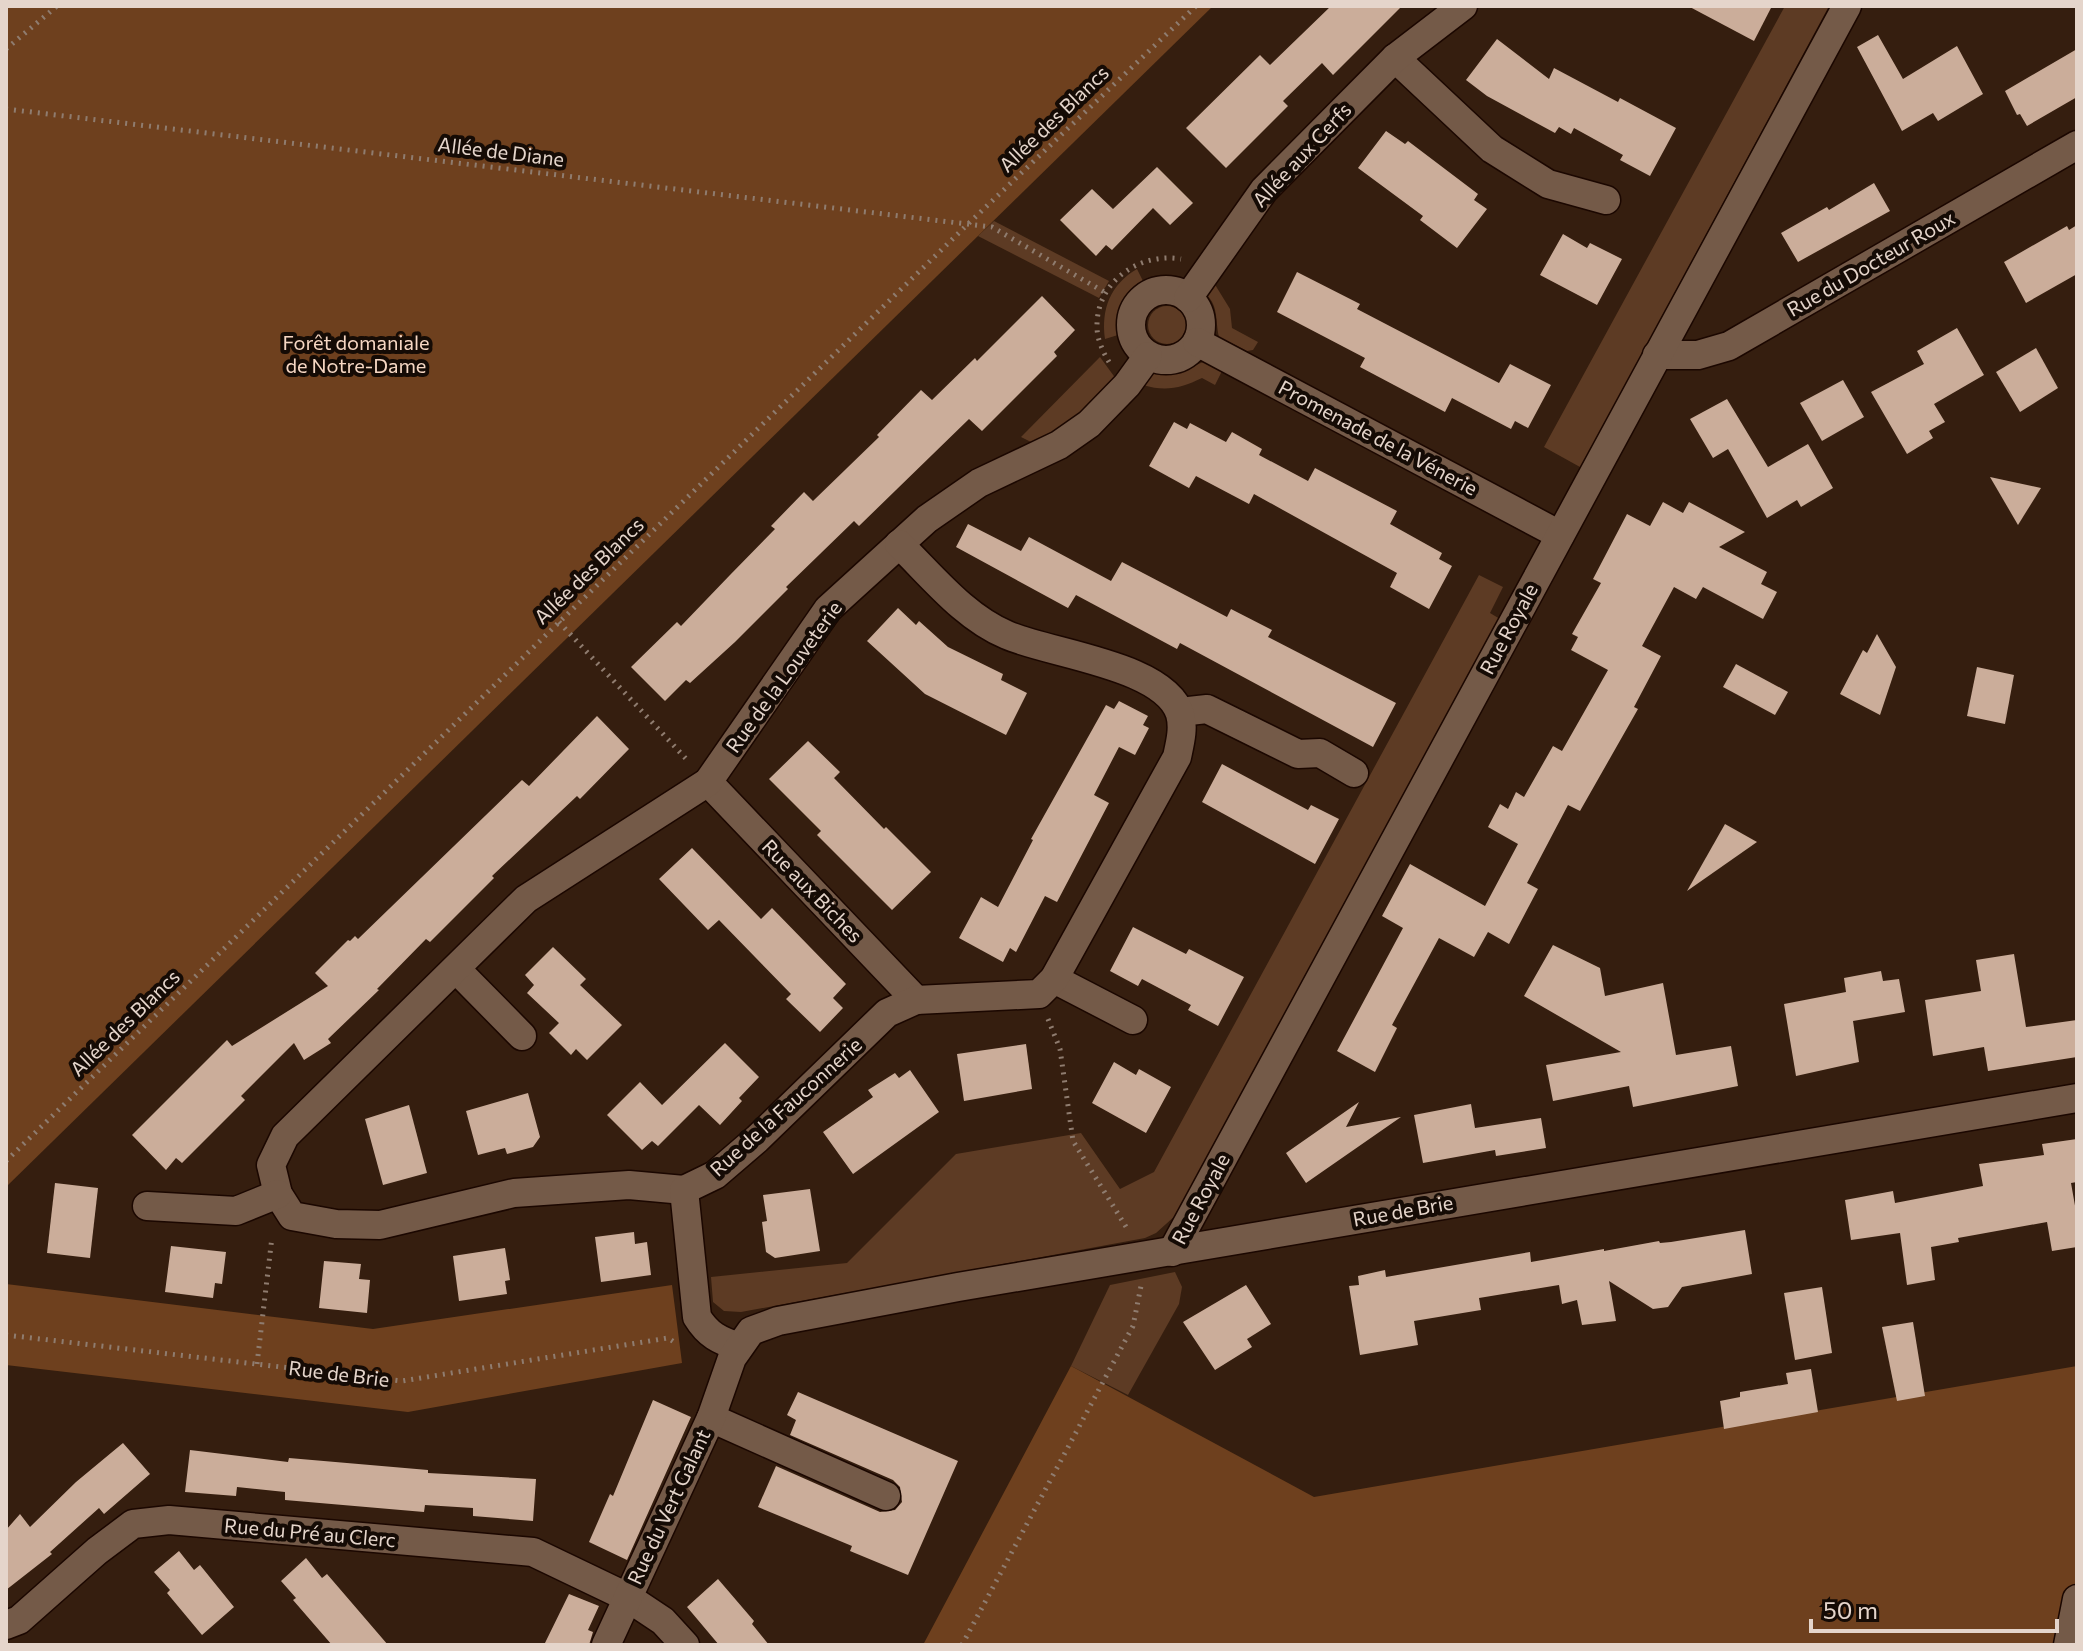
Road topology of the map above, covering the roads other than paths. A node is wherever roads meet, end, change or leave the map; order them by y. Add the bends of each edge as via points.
1 (1463, 6) edge
2 (1847, 6) edge
3 (1395, 58) junction
4 (2077, 145) edge
5 (1606, 200) dead end
6 (1188, 298) junction
7 (1197, 342) junction
8 (1657, 355) junction
9 (1148, 356) junction
10 (1560, 535) junction
11 (899, 544) junction
12 (1180, 712) junction
13 (1354, 773) dead end
14 (708, 782) junction
15 (456, 969) junction
16 (1046, 987) junction
17 (916, 1000) junction
18 (1133, 1020) dead end
19 (522, 1036) dead end
20 (2077, 1098) edge
21 (684, 1190) junction
22 (285, 1205) junction
23 (147, 1206) dead end
24 (1172, 1252) junction
25 (739, 1347) junction
26 (711, 1418) junction
27 (886, 1496) dead end
28 (627, 1597) junction
29 (2077, 1599) edge
30 (9, 1628) edge
31 (606, 1645) edge
32 (685, 1645) edge
33 (2068, 1645) edge

1 - 3 street, Allée aux Cerfs
2 - 8 street, Rue Royale
3 - 5 street via 1492,149 1548,184
3 - 6 street, Allée aux Cerfs via 1264,190
4 - 8 street, Rue du Docteur Roux via 1729,346 1698,355
6 - 7 street via 1200,319
6 - 9 street via 1159,291 1134,310 1134,340
7 - 9 street via 1170,360
7 - 10 street, Promenade de la Vénerie
8 - 10 street, Rue Royale
9 - 11 street, Rue de la Louveterie via 1089,424 1059,445 979,483
10 - 24 street, Rue Royale
11 - 12 street via 960,606 1004,634 1119,666 1158,686
11 - 14 street, Rue de la Louveterie via 828,609
12 - 13 street via 1207,709 1298,754 1320,753
12 - 16 street via 1177,757
14 - 15 street, Rue de la Louveterie via 526,899
14 - 17 street, Rue aux Biches
15 - 19 street
15 - 22 street, Rue de la Louveterie via 285,1136 271,1165
16 - 17 street, Rue de la Fauconnerie
16 - 18 street
17 - 21 street, Rue de la Fauconnerie via 887,1013 757,1139 715,1175
20 - 24 street, Rue de Brie
21 - 22 street via 629,1185 514,1193 380,1225 336,1224
21 - 25 street via 697,1317 717,1339
22 - 23 street via 236,1211
24 - 25 street, Rue de Brie via 778,1321 751,1331
25 - 26 street, Rue du Vert Galant
26 - 27 street, Rue du Vert Galant
26 - 28 street, Rue du Vert Galant
28 - 30 street, Rue du Pré au Clerc via 533,1552 169,1520 133,1524
28 - 31 street, Rue du Vert Galant
28 - 32 street, Rue du Vert Galant via 663,1621
29 - 33 street

